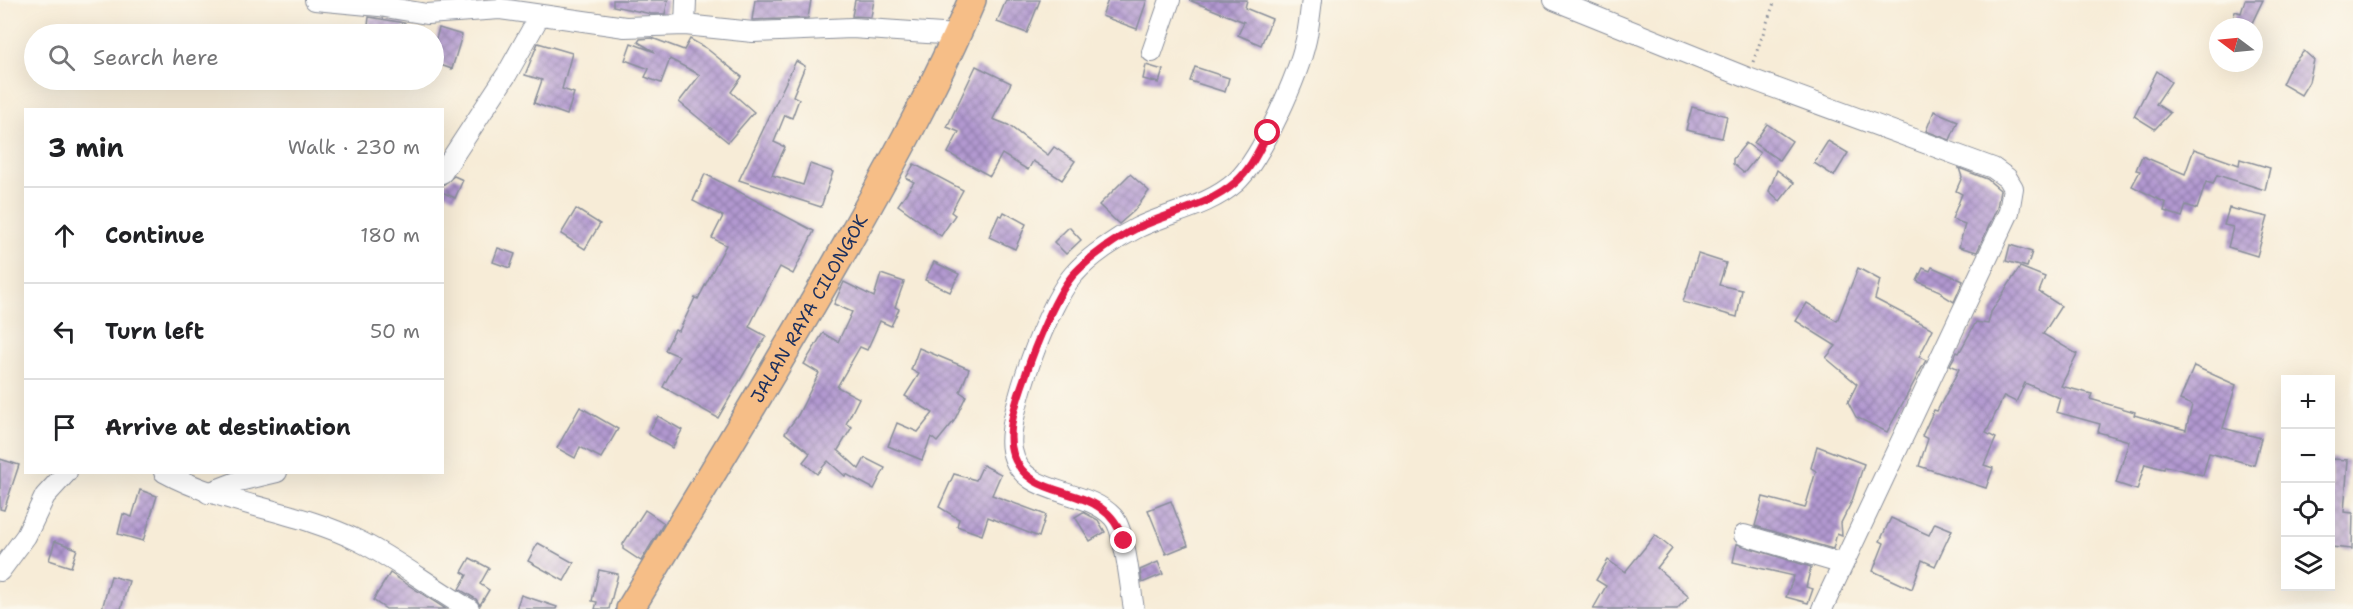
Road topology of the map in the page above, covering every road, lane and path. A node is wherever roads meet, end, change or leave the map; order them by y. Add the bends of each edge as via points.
1 (315, 0) edge
2 (686, 0) edge
3 (972, 0) edge
4 (1170, 0) edge
5 (1312, 0) edge
6 (1554, 0) edge
7 (1775, 0) edge
8 (540, 15) junction
9 (685, 25) junction
10 (957, 35) junction
11 (1152, 52) dead end
12 (1748, 78) junction
13 (444, 170) edge
14 (65, 474) edge
15 (168, 474) edge
16 (269, 474) edge
17 (208, 493) junction
18 (1744, 535) dead end
19 (1843, 564) junction
20 (0, 571) edge
21 (469, 609) edge
22 (630, 609) edge
23 (1134, 609) edge
24 (1821, 609) edge

1 - 8 street via 427,15 500,9
2 - 9 street
3 - 10 highway, JALAN RAYA CILONGOK
4 - 11 street
5 - 23 street via 1305,42 1253,161 1236,182 1206,202 1137,228 1074,273 1037,341 1023,383 1011,432 1019,470 1039,484 1079,496 1113,517 1124,541
6 - 12 street
7 - 12 path
8 - 9 street via 625,27
8 - 13 street via 507,74
9 - 10 street via 753,32 852,28
10 - 22 highway, JALAN RAYA CILONGOK via 923,107 790,345
12 - 19 street via 1993,168 2013,188 2009,212
14 - 20 street via 45,496 26,536
15 - 17 street
16 - 17 street
17 - 21 street via 296,516 360,541
18 - 19 street
19 - 24 street

